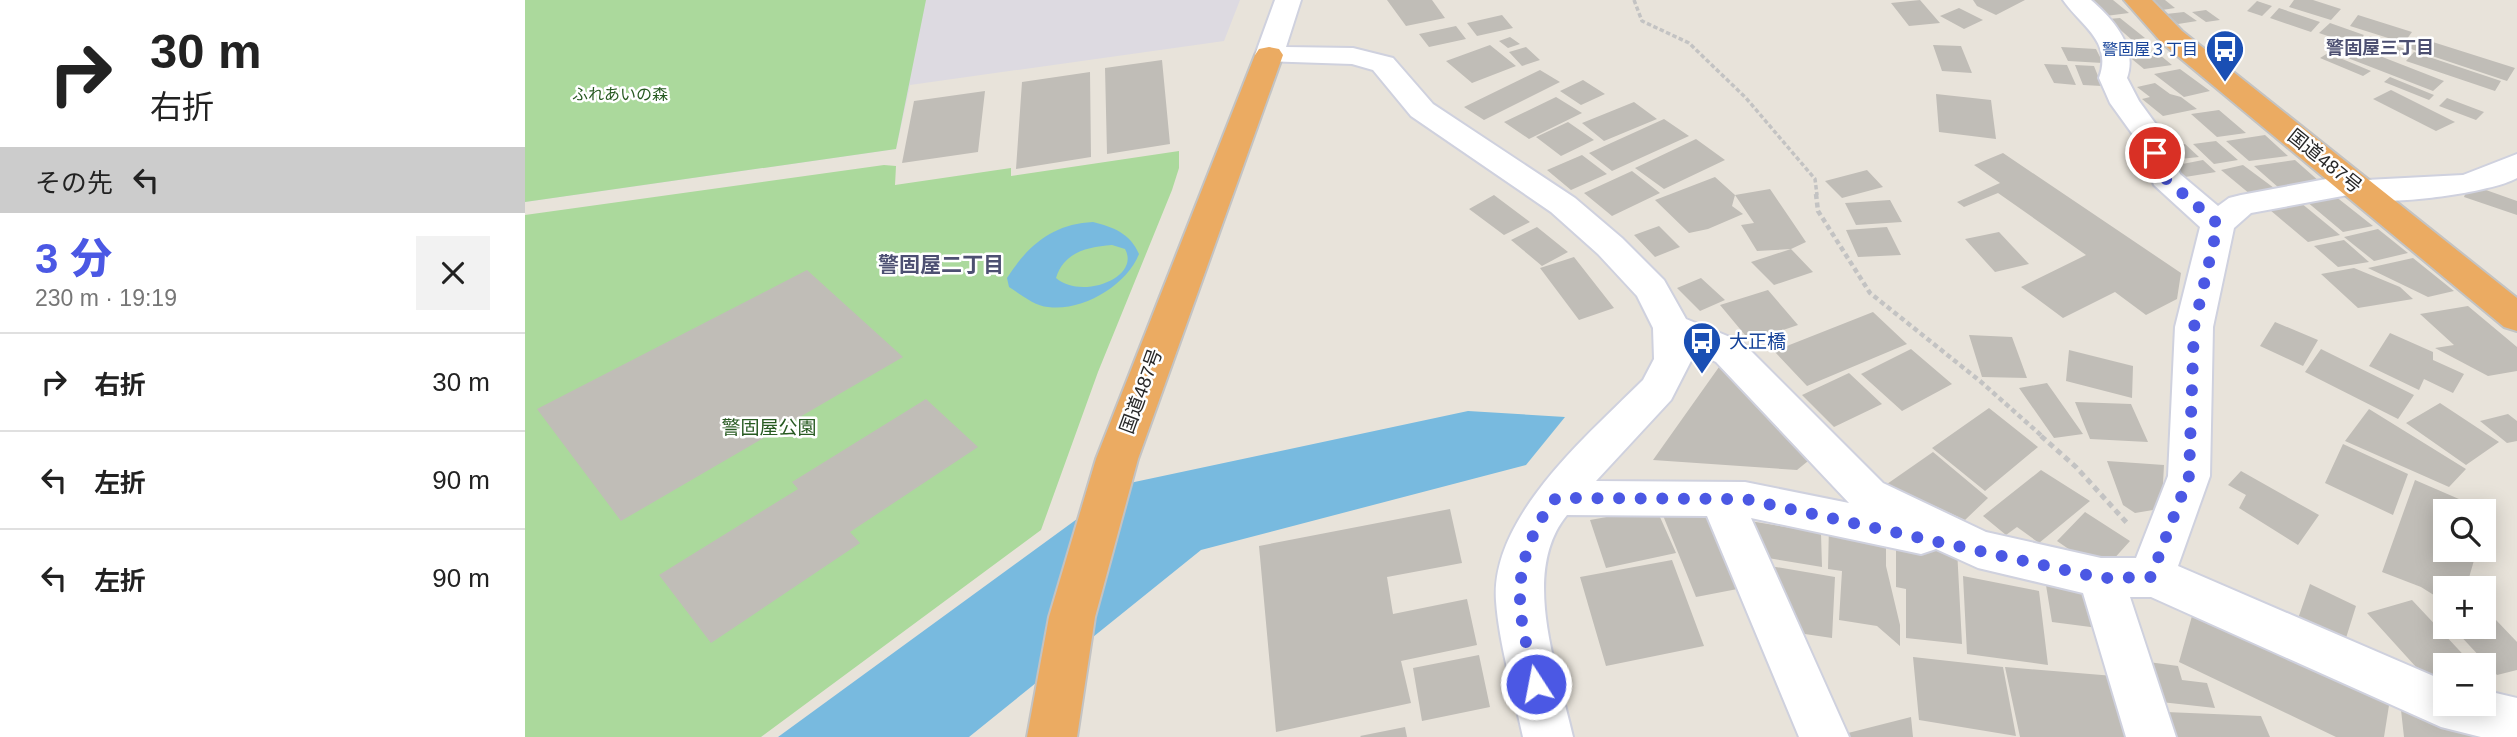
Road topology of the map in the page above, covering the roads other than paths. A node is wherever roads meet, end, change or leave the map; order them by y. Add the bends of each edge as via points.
1 (1288, 0) edge
2 (2076, 0) edge
3 (2137, 0) edge
4 (1269, 55) junction
5 (2517, 164) edge
6 (2357, 187) junction
7 (2218, 224) junction
8 (2517, 318) edge
9 (1672, 328) junction
10 (1556, 498) junction
11 (1721, 499) junction
12 (1978, 549) junction
13 (2155, 567) junction
14 (2101, 578) junction
15 (2517, 722) edge
16 (1052, 737) edge
17 (1548, 737) edge
18 (1824, 737) edge
19 (2151, 737) edge

1 - 4 street
2 - 7 street via 2106,28 2117,67 2113,78 2151,138 2165,178
3 - 6 highway, 国道487号 via 2172,37
4 - 9 street via 1353,56 1383,64 1422,110 1563,205 1610,246 1651,289
4 - 16 highway, 国道487号 via 1117,459 1072,617
5 - 6 street via 2500,177 2438,186
6 - 7 street via 2241,205
6 - 8 highway, 国道487号
7 - 13 street via 2194,327 2189,476
9 - 10 street via 1673,359 1657,390
9 - 12 street via 1729,352 1868,495
10 - 11 street
10 - 17 street via 1526,553 1520,598
11 - 12 street via 1745,499
11 - 18 street
12 - 14 street
13 - 14 street
13 - 15 street via 2174,584 2441,704
14 - 19 street

